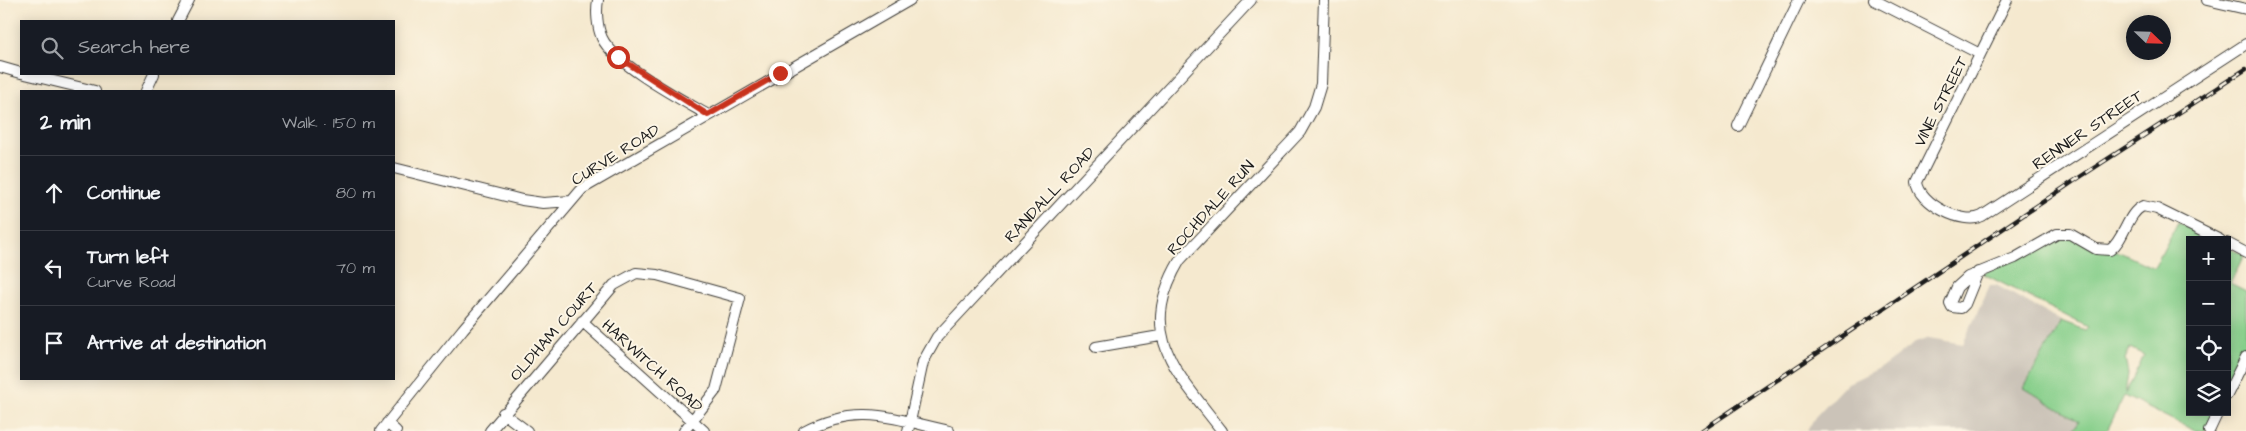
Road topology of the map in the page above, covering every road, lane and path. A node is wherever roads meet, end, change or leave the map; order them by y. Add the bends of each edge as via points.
1 (189, 0) edge
2 (598, 0) edge
3 (910, 0) edge
4 (1251, 0) edge
5 (1324, 0) edge
6 (1799, 0) edge
7 (1874, 0) edge
8 (2007, 0) edge
9 (2206, 0) edge
10 (2246, 9) edge
11 (179, 20) edge
12 (2246, 44) edge
13 (1980, 54) junction
14 (0, 67) edge
15 (20, 73) edge
16 (29, 75) edge
17 (154, 75) edge
18 (91, 90) edge
19 (146, 90) edge
20 (708, 115) junction
21 (1738, 126) dead end
22 (395, 168) edge
23 (571, 201) junction
24 (1941, 208) joint
25 (2212, 236) edge
26 (2231, 246) edge
27 (2246, 253) edge
28 (1978, 272) dead end
29 (582, 320) junction
30 (1160, 336) junction
31 (1096, 346) dead end
32 (2246, 357) edge
33 (2231, 386) edge
34 (503, 413) junction
35 (2216, 416) edge
36 (693, 420) junction
37 (384, 427) edge
38 (909, 427) edge
39 (396, 431) edge
40 (490, 431) edge
41 (527, 431) edge
42 (684, 431) edge
43 (704, 431) edge
44 (804, 431) edge
45 (949, 431) edge
46 (1222, 431) edge
47 (2209, 431) edge

1 - 11 street
2 - 20 street via 596,11 602,38 618,57
3 - 20 street, CURVE ROAD
4 - 38 street, RANDALL ROAD via 937,336 923,362
5 - 30 street, ROCHDALE RUN via 1321,84 1314,107 1300,132 1180,260 1161,301
6 - 21 street
7 - 13 street
8 - 13 street, VINE STREET
9 - 10 street
12 - 24 street, RENNER STREET via 1982,216 1970,219
13 - 24 street, VINE STREET via 1918,177 1920,193
14 - 15 street
16 - 18 street
17 - 19 street
20 - 23 street, CURVE ROAD via 582,189
22 - 23 street via 522,200 543,203
23 - 37 street, CURVE ROAD
25 - 28 street via 2157,209 2143,206 2136,211 2116,245 2103,251 2063,233 2050,236 2015,258
26 - 27 street
29 - 34 street, OLDHAM COURT
29 - 36 street, HARWITCH ROAD
29 - 36 street, OLDHAM COURT via 614,285 636,273 740,298 716,390
30 - 31 street
30 - 46 street, ROCHDALE RUN via 1177,372
32 - 33 street
34 - 40 street, OLDHAM COURT
34 - 41 street
35 - 47 street
36 - 42 street
36 - 43 street, HARWITCH ROAD
37 - 39 street
38 - 44 street via 876,415 848,415
38 - 45 street

